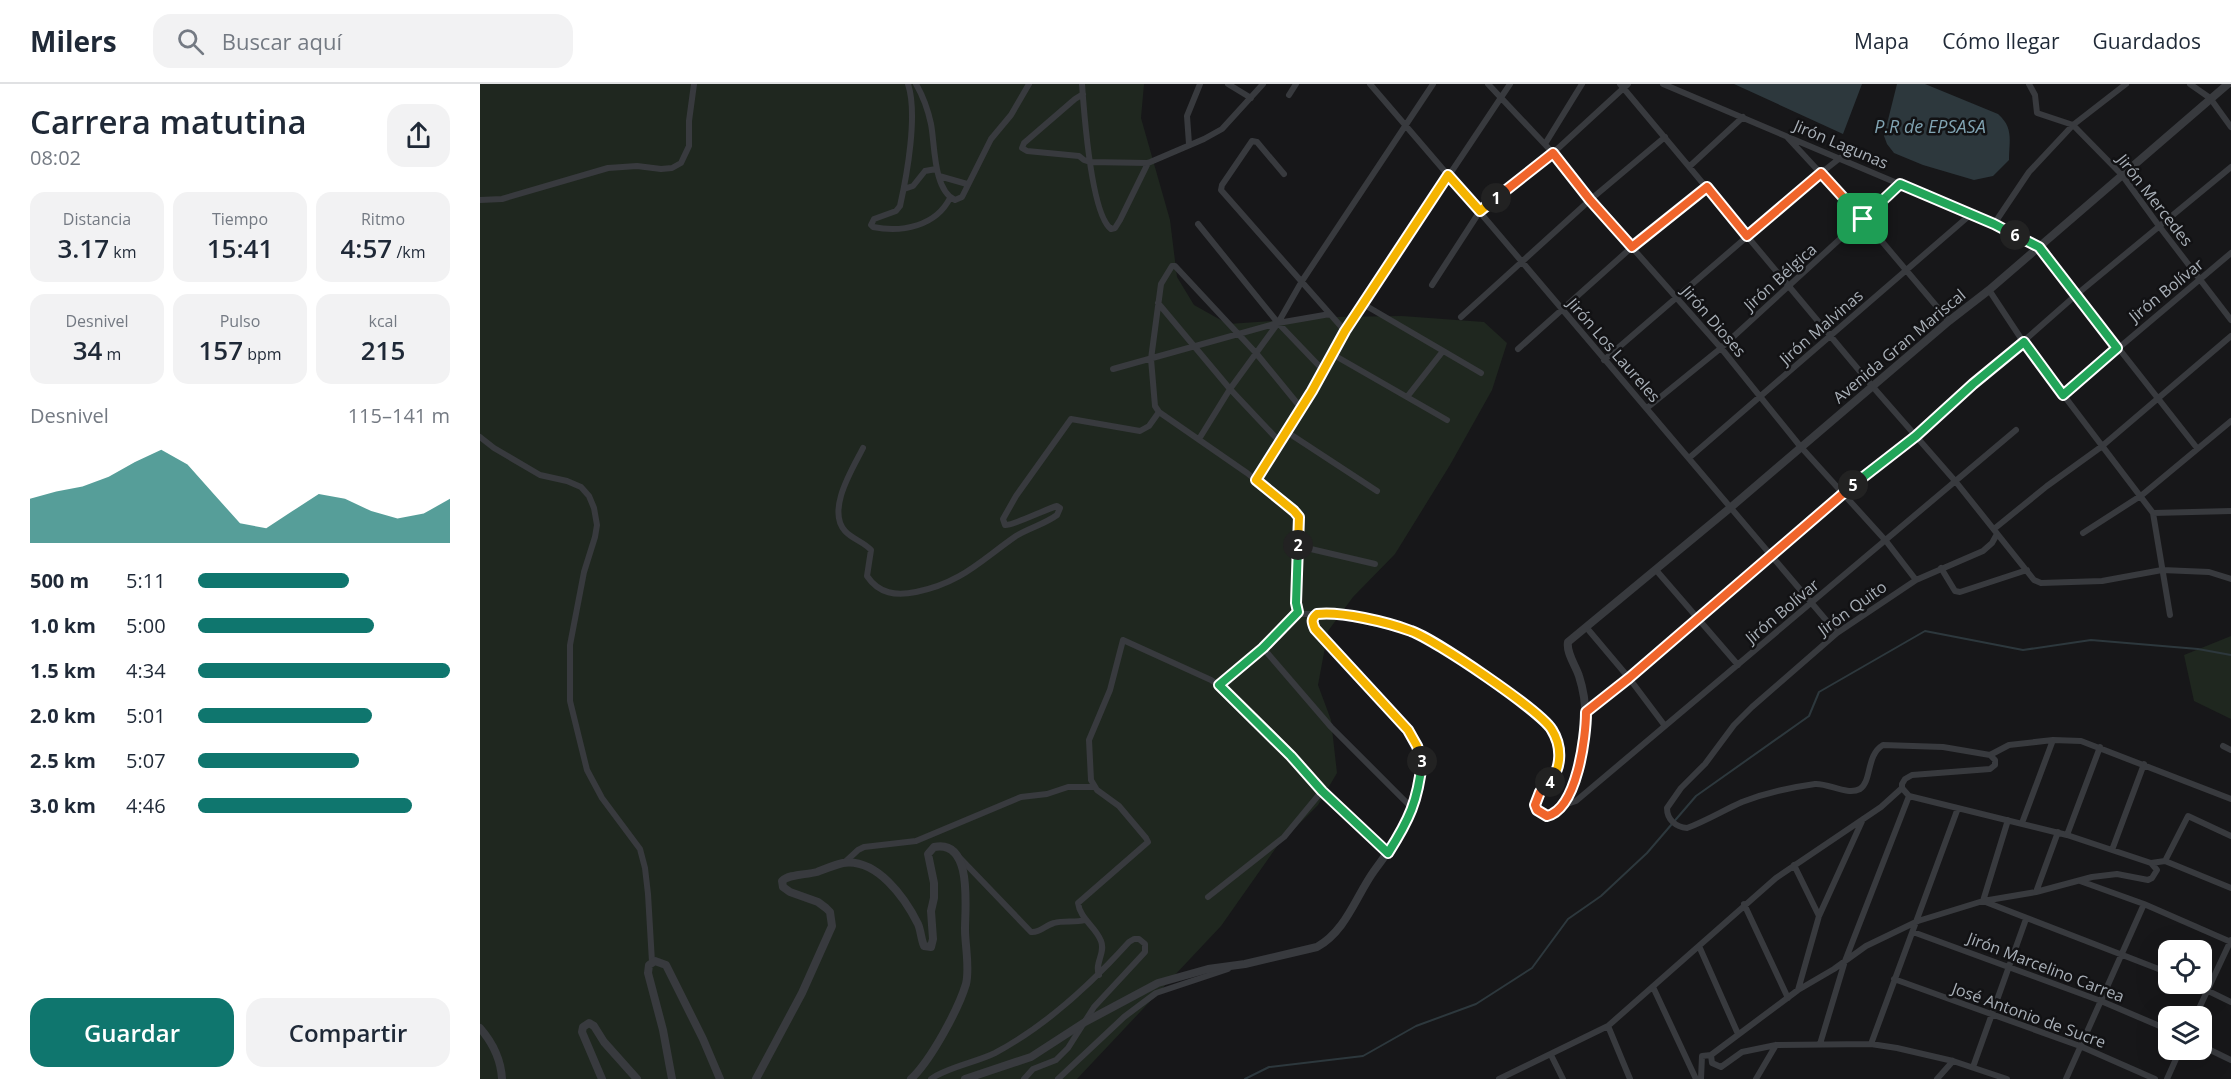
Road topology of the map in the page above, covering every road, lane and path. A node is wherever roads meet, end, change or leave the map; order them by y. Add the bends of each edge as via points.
1 (694, 84) edge
2 (908, 84) edge
3 (915, 84) edge
4 (1029, 84) edge
5 (1083, 84) edge
6 (1200, 84) edge
7 (1228, 84) edge
8 (1263, 84) edge
9 (1296, 84) edge
10 (1370, 84) edge
11 (1433, 84) edge
12 (1488, 84) edge
13 (1510, 84) edge
14 (1582, 84) edge
15 (1663, 84) edge
16 (2029, 84) edge
17 (2126, 84) edge
18 (2190, 84) edge
19 (2228, 84) edge
20 (1624, 85) edge
21 (1083, 94) junction
22 (1289, 95) dead end
23 (1501, 97) junction
24 (1251, 98) junction
25 (2210, 98) junction
26 (1743, 117) junction
27 (2073, 125) junction
28 (1406, 126) junction
29 (2231, 127) edge
30 (1786, 135) junction
31 (1665, 137) junction
32 (1087, 144) junction
33 (1189, 144) junction
34 (1545, 144) junction
35 (1553, 153) junction
36 (1079, 156) junction
37 (1840, 159) junction
38 (1090, 162) junction
39 (1148, 163) junction
40 (1690, 166) junction
41 (2231, 167) edge
42 (938, 172) junction
43 (1821, 173) junction
44 (1284, 174) dead end
45 (1448, 175) junction
46 (2122, 175) junction
47 (967, 184) junction
48 (1900, 184) junction
49 (1707, 187) junction
50 (904, 189) junction
51 (950, 198) junction
52 (480, 200) edge
53 (1590, 200) junction
54 (1480, 211) junction
55 (1970, 215) junction
56 (1863, 219) junction
57 (1198, 224) dead end
58 (1994, 224) junction
59 (2158, 226) junction
60 (1747, 236) junction
61 (1632, 247) junction
62 (2039, 247) junction
63 (2231, 254) edge
64 (1521, 263) junction
65 (1905, 270) junction
66 (2199, 280) junction
67 (1302, 281) junction
68 (1432, 285) dead end
69 (1790, 286) junction
70 (1989, 290) junction
71 (2076, 295) junction
72 (1677, 298) junction
73 (1158, 303) junction
74 (1363, 303) junction
75 (1561, 310) junction
76 (1330, 314) junction
77 (1461, 317) dead end
78 (2231, 320) edge
79 (1949, 321) junction
80 (1278, 323) junction
81 (1345, 331) junction
82 (1239, 334) junction
83 (1831, 336) junction
84 (2231, 336) edge
85 (2024, 342) junction
86 (1194, 346) junction
87 (1721, 348) junction
88 (2117, 348) junction
89 (1518, 349) dead end
90 (1443, 351) junction
91 (1256, 353) junction
92 (1332, 354) junction
93 (1151, 359) junction
94 (1604, 360) junction
95 (1113, 369) dead end
96 (1323, 370) junction
97 (1481, 374) dead end
98 (1872, 387) junction
99 (1230, 390) junction
100 (2063, 395) junction
101 (1407, 397) junction
102 (1761, 398) junction
103 (2157, 399) junction
104 (1301, 408) junction
105 (1647, 408) junction
106 (1159, 412) junction
107 (1447, 420) dead end
108 (2231, 421) edge
109 (2016, 430) dead end
110 (1287, 432) junction
111 (1916, 436) junction
112 (480, 437) edge
113 (1199, 439) junction
114 (1280, 442) junction
115 (1800, 446) junction
116 (2101, 447) junction
117 (863, 448) dead end
118 (2197, 448) junction
119 (1689, 458) junction
120 (1256, 480) junction
121 (1956, 482) junction
122 (1377, 491) dead end
123 (1841, 494) junction
124 (2142, 495) junction
125 (1730, 508) junction
126 (2231, 511) edge
127 (2153, 513) junction
128 (1995, 532) junction
129 (2083, 533) dead end
130 (1886, 541) junction
131 (1298, 546) junction
132 (1770, 557) junction
133 (1375, 564) dead end
134 (1941, 568) junction
135 (1656, 570) junction
136 (2027, 570) junction
137 (2162, 570) junction
138 (2231, 579) edge
139 (1916, 580) junction
140 (1812, 603) junction
141 (1298, 612) junction
142 (1317, 614) junction
143 (2170, 615) dead end
144 (1698, 618) junction
145 (1586, 627) junction
146 (1837, 633) junction
147 (1263, 648) junction
148 (1738, 665) junction
149 (1629, 678) junction
150 (1219, 685) junction
151 (1586, 712) junction
152 (1665, 726) junction
153 (2054, 741) junction
154 (2223, 746) dead end
155 (2100, 747) junction
156 (2231, 750) edge
157 (1990, 755) junction
158 (2144, 764) junction
159 (1094, 787) junction
160 (1902, 789) junction
161 (1322, 791) junction
162 (1910, 796) junction
163 (2231, 799) edge
164 (1561, 806) junction
165 (1958, 808) junction
166 (1413, 809) junction
167 (1864, 819) junction
168 (2008, 820) junction
169 (2022, 823) junction
170 (2058, 832) junction
171 (2067, 835) junction
172 (2231, 836) edge
173 (2112, 850) junction
174 (1388, 853) junction
175 (957, 856) junction
176 (2165, 861) junction
177 (844, 863) junction
178 (2151, 863) junction
179 (1794, 865) junction
180 (2079, 881) junction
181 (2231, 888) edge
182 (2037, 892) junction
183 (1208, 897) dead end
184 (1983, 901) junction
185 (1744, 904) junction
186 (2144, 904) junction
187 (1820, 915) junction
188 (2026, 919) junction
189 (1084, 920) junction
190 (1918, 921) junction
191 (1913, 932) junction
192 (2231, 941) edge
193 (1699, 946) junction
194 (2122, 954) junction
195 (1845, 961) junction
196 (652, 962) junction
197 (1245, 964) junction
198 (2008, 966) junction
199 (2158, 969) edge
200 (1099, 975) junction
201 (1894, 980) junction
202 (2212, 981) edge
203 (1653, 987) junction
204 (1798, 990) junction
205 (2212, 992) edge
206 (1788, 998) junction
207 (2101, 1001) junction
208 (2231, 1002) edge
209 (1992, 1015) junction
210 (1085, 1022) junction
211 (2158, 1025) edge
212 (1608, 1026) junction
213 (480, 1028) edge
214 (1738, 1034) junction
215 (1820, 1044) junction
216 (1871, 1044) junction
217 (1776, 1046) junction
218 (2080, 1046) junction
219 (2212, 1051) edge
220 (1551, 1055) junction
221 (1711, 1057) junction
222 (2176, 1060) edge
223 (2231, 1060) edge
224 (1953, 1061) junction
225 (1973, 1067) junction
226 (1758, 1078) edge
227 (502, 1079) edge
228 (602, 1079) edge
229 (637, 1079) edge
230 (672, 1079) edge
231 (720, 1079) edge
232 (756, 1079) edge
233 (911, 1079) edge
234 (931, 1079) edge
235 (965, 1079) edge
236 (1024, 1079) edge
237 (1058, 1079) edge
238 (1499, 1079) edge
239 (1563, 1079) edge
240 (1630, 1079) edge
241 (1696, 1079) edge
242 (1701, 1079) edge
243 (1937, 1079) edge
244 (2007, 1079) edge
245 (2066, 1079) edge
246 (2155, 1079) edge
247 (2167, 1079) edge

1 - 52 street via 688,146 681,163 672,168 608,168 502,199
2 - 50 street via 912,106
3 - 42 street via 927,107
4 - 47 street
5 - 21 street
6 - 33 street via 1187,116
7 - 24 street
8 - 24 street
9 - 22 street
10 - 28 street, Jirón Los Laureles
11 - 28 street
12 - 23 street, Jirón Dioses
13 - 23 street
14 - 34 street
15 - 26 street, Jirón Lagunas
16 - 27 street, Jirón Mercedes via 2037,113
17 - 27 street
18 - 25 street
19 - 25 street, Avenida Gran Mariscal
20 - 31 street
20 - 35 street
21 - 32 street
21 - 36 street via 1022,146 1027,151
23 - 34 street, Jirón Dioses
23 - 45 street
24 - 33 street via 1222,129
25 - 29 street
25 - 46 street, Avenida Gran Mariscal
26 - 30 street, Jirón Lagunas
26 - 40 street
27 - 46 street, Jirón Mercedes
27 - 58 street via 2029,172
28 - 45 street, Jirón Los Laureles
28 - 67 street
30 - 37 street, Jirón Lagunas
30 - 43 street
31 - 40 street
31 - 53 street
32 - 36 street
32 - 38 street
33 - 39 street
34 - 35 street, Jirón Dioses
35 - 53 street, Jirón Dioses
35 - 54 street
36 - 38 street
37 - 43 street
37 - 48 street, Jirón Lagunas
38 - 39 street
38 - 39 street via 1100,213 1111,229 1120,220
40 - 49 street
41 - 59 street
42 - 47 street
42 - 50 street via 925,171 913,186
42 - 51 street
43 - 56 street
43 - 60 street
44 - 67 street via 1252,141 1221,187
45 - 54 street, Jirón Los Laureles
45 - 74 street
46 - 59 street, Jirón Mercedes
46 - 62 street, Avenida Gran Mariscal
47 - 51 street via 963,197
48 - 55 street, Jirón Lagunas
48 - 56 street, Jirón Bélgica
49 - 60 street
49 - 61 street
50 - 51 street via 896,211 874,219 873,227 895,230 918,225 942,211
53 - 61 street, Jirón Dioses
53 - 64 street
54 - 64 street, Jirón Los Laureles
54 - 68 street
55 - 58 street, Jirón Lagunas
55 - 65 street, Jirón Malvinas
56 - 65 street
56 - 69 street, Jirón Bélgica
57 - 80 street
58 - 62 street, Jirón Lagunas
59 - 66 street, Jirón Mercedes
59 - 71 street
60 - 69 street
60 - 72 street
61 - 72 street, Jirón Dioses
61 - 75 street
62 - 70 street, Avenida Gran Mariscal
62 - 71 street
63 - 66 street, Jirón Bolívar
64 - 75 street, Jirón Los Laureles
64 - 77 street
65 - 79 street
65 - 83 street, Jirón Malvinas
66 - 78 street, Jirón Mercedes
66 - 88 street, Jirón Bolívar
67 - 76 street
67 - 80 street
69 - 83 street
69 - 87 street, Jirón Bélgica
70 - 79 street, Avenida Gran Mariscal
70 - 85 street
71 - 85 street
71 - 88 street
72 - 87 street, Jirón Dioses
72 - 94 street
73 - 82 street via 1161,284 1175,266
73 - 86 street
73 - 93 street
74 - 81 street
74 - 90 street
75 - 89 street
75 - 94 street, Jirón Los Laureles
76 - 80 street
76 - 81 street
79 - 98 street, Avenida Gran Mariscal
80 - 82 street
80 - 91 street
80 - 96 street
81 - 92 street
82 - 86 street
82 - 91 street
83 - 98 street
83 - 102 street, Jirón Malvinas
84 - 103 street, Jirón Quito
85 - 100 street
85 - 111 street
86 - 93 street
86 - 99 street
87 - 102 street, Jirón Dioses
87 - 105 street, Jirón Bélgica
88 - 100 street, Jirón Bolívar
88 - 103 street
90 - 97 street
90 - 101 street
91 - 99 street
91 - 104 street
92 - 96 street
92 - 101 street
93 - 95 street
93 - 106 street via 1155,406
94 - 105 street, Jirón Los Laureles
96 - 104 street
98 - 111 street
98 - 115 street, Avenida Gran Mariscal
99 - 113 street
99 - 114 street
100 - 116 street
101 - 107 street
102 - 115 street, Jirón Dioses
102 - 119 street, Jirón Malvinas
103 - 116 street, Jirón Quito
103 - 118 street
104 - 110 street
105 - 119 street, Jirón Los Laureles
106 - 113 street
106 - 117 street via 1140,431 1071,419 1016,496 1003,522 1012,525 1057,506 1057,515 1029,528 945,585 898,595 871,582 867,576 872,550 845,531 840,519 839,497
108 - 118 street
109 - 121 street, Jirón Bolívar
110 - 114 street
110 - 122 street
111 - 121 street
111 - 123 street
112 - 196 street via 540,475 581,487 594,508 595,537 570,645 570,701 587,770 602,798 640,849 646,876
113 - 120 street
114 - 120 street
115 - 123 street, Jirón Dioses
115 - 125 street, Avenida Gran Mariscal
116 - 124 street
116 - 128 street, Jirón Quito via 2047,486
118 - 124 street
119 - 125 street, Jirón Los Laureles
120 - 131 street via 1299,517
121 - 128 street
121 - 130 street, Jirón Bolívar
123 - 130 street, Jirón Dioses
123 - 132 street
124 - 127 street
124 - 129 street
125 - 132 street, Jirón Los Laureles
125 - 135 street, Avenida Gran Mariscal
126 - 127 street
127 - 137 street
128 - 134 street, Jirón Quito via 1983,551
128 - 136 street
130 - 139 street, Jirón Dioses
130 - 140 street, Jirón Bolívar
131 - 133 street
131 - 141 street
132 - 140 street, Jirón Los Laureles
132 - 144 street
134 - 136 street via 1955,591 1960,592
134 - 139 street, Jirón Quito
135 - 144 street
135 - 145 street, Avenida Gran Mariscal
136 - 137 street via 2041,583 2102,581
137 - 138 street via 2210,572
137 - 143 street
139 - 146 street, Jirón Quito
140 - 146 street, Jirón Los Laureles
140 - 148 street, Jirón Bolívar
141 - 142 street
141 - 147 street
142 - 164 street via 1413,631 1546,721 1558,744 1559,761 1555,776 1540,792 1535,805 1547,816
142 - 166 street via 1312,622 1321,637 1408,730 1417,746 1422,759
144 - 148 street
144 - 149 street
145 - 149 street
145 - 151 street, Avenida Gran Mariscal via 1567,645 1580,677
146 - 157 street, Jirón Quito via 1734,725 1668,805 1670,819 1687,828 1754,798 1816,784 1858,790 1863,786 1872,756 1883,745 1943,747
147 - 150 street
147 - 166 street via 1331,727
148 - 152 street, Jirón Bolívar
149 - 151 street
149 - 152 street
150 - 159 street via 1123,640 1110,690 1089,740
150 - 161 street
151 - 164 street via 1578,768
152 - 164 street, Jirón Bolívar via 1576,801
153 - 155 street via 2081,741
153 - 157 street via 2009,745
153 - 169 street
154 - 156 street
155 - 158 street
155 - 171 street
157 - 160 street via 1995,760 1990,770 1919,774 1905,779
158 - 163 street
158 - 173 street
159 - 177 street via 1068,787 1021,797 916,841 864,847
159 - 189 street via 1119,806 1148,842 1079,902
160 - 162 street
160 - 167 street
161 - 174 street
161 - 183 street via 1284,837
162 - 165 street
162 - 195 street
165 - 168 street
165 - 190 street
166 - 174 street
167 - 179 street
167 - 187 street
168 - 169 street
168 - 184 street
169 - 170 street
170 - 171 street
170 - 182 street
171 - 173 street
172 - 176 street via 2188,816
173 - 178 street
174 - 197 street via 1328,941
175 - 177 street via 939,846 928,854 934,898 931,947 922,941 919,926 901,895 869,868
175 - 189 street via 1031,932 1039,932 1050,924
175 - 233 street via 966,888 967,981 938,1043
176 - 178 street
176 - 181 street
177 - 232 street via 803,876 788,876 782,881 790,892 809,897 826,908 832,926
178 - 180 street via 2157,870 2148,880 2117,874
179 - 185 street
179 - 187 street
180 - 182 street
180 - 186 street
182 - 184 street
184 - 188 street
184 - 190 street
185 - 193 street
185 - 206 street
186 - 192 street
186 - 194 street
187 - 204 street
188 - 194 street
188 - 198 street
189 - 200 street via 1102,942
190 - 191 street
190 - 195 street via 1866,946
191 - 198 street, Jirón Marcelino Carrea
191 - 201 street
192 - 202 street
193 - 203 street
193 - 214 street
194 - 199 street
194 - 207 street
195 - 204 street
195 - 215 street
196 - 230 street via 648,973
196 - 231 street via 666,965
197 - 210 street via 1208,969 1158,983
197 - 237 street via 1156,993 1124,1017
198 - 207 street, Jirón Marcelino Carrea
198 - 209 street
200 - 210 street via 1129,942 1139,939 1145,944 1145,952
200 - 234 street via 1008,1046
201 - 209 street, José Antonio de Sucre
201 - 216 street
203 - 212 street
203 - 241 street
204 - 206 street
205 - 208 street
206 - 214 street
207 - 211 street, Jirón Marcelino Carrea
207 - 218 street
209 - 218 street, José Antonio de Sucre
209 - 225 street
210 - 235 street via 1020,1062
210 - 236 street via 1056,1060 1033,1069
212 - 220 street
212 - 240 street
213 - 227 street via 495,1051
214 - 221 street
215 - 216 street
215 - 217 street
216 - 224 street
217 - 221 street via 1742,1052 1721,1067
217 - 226 street
218 - 245 street
218 - 246 street, José Antonio de Sucre
219 - 223 street
220 - 238 street
220 - 239 street
221 - 242 street via 1702,1056
222 - 247 street
224 - 225 street
224 - 243 street
225 - 244 street
228 - 229 street via 582,1032 589,1023

